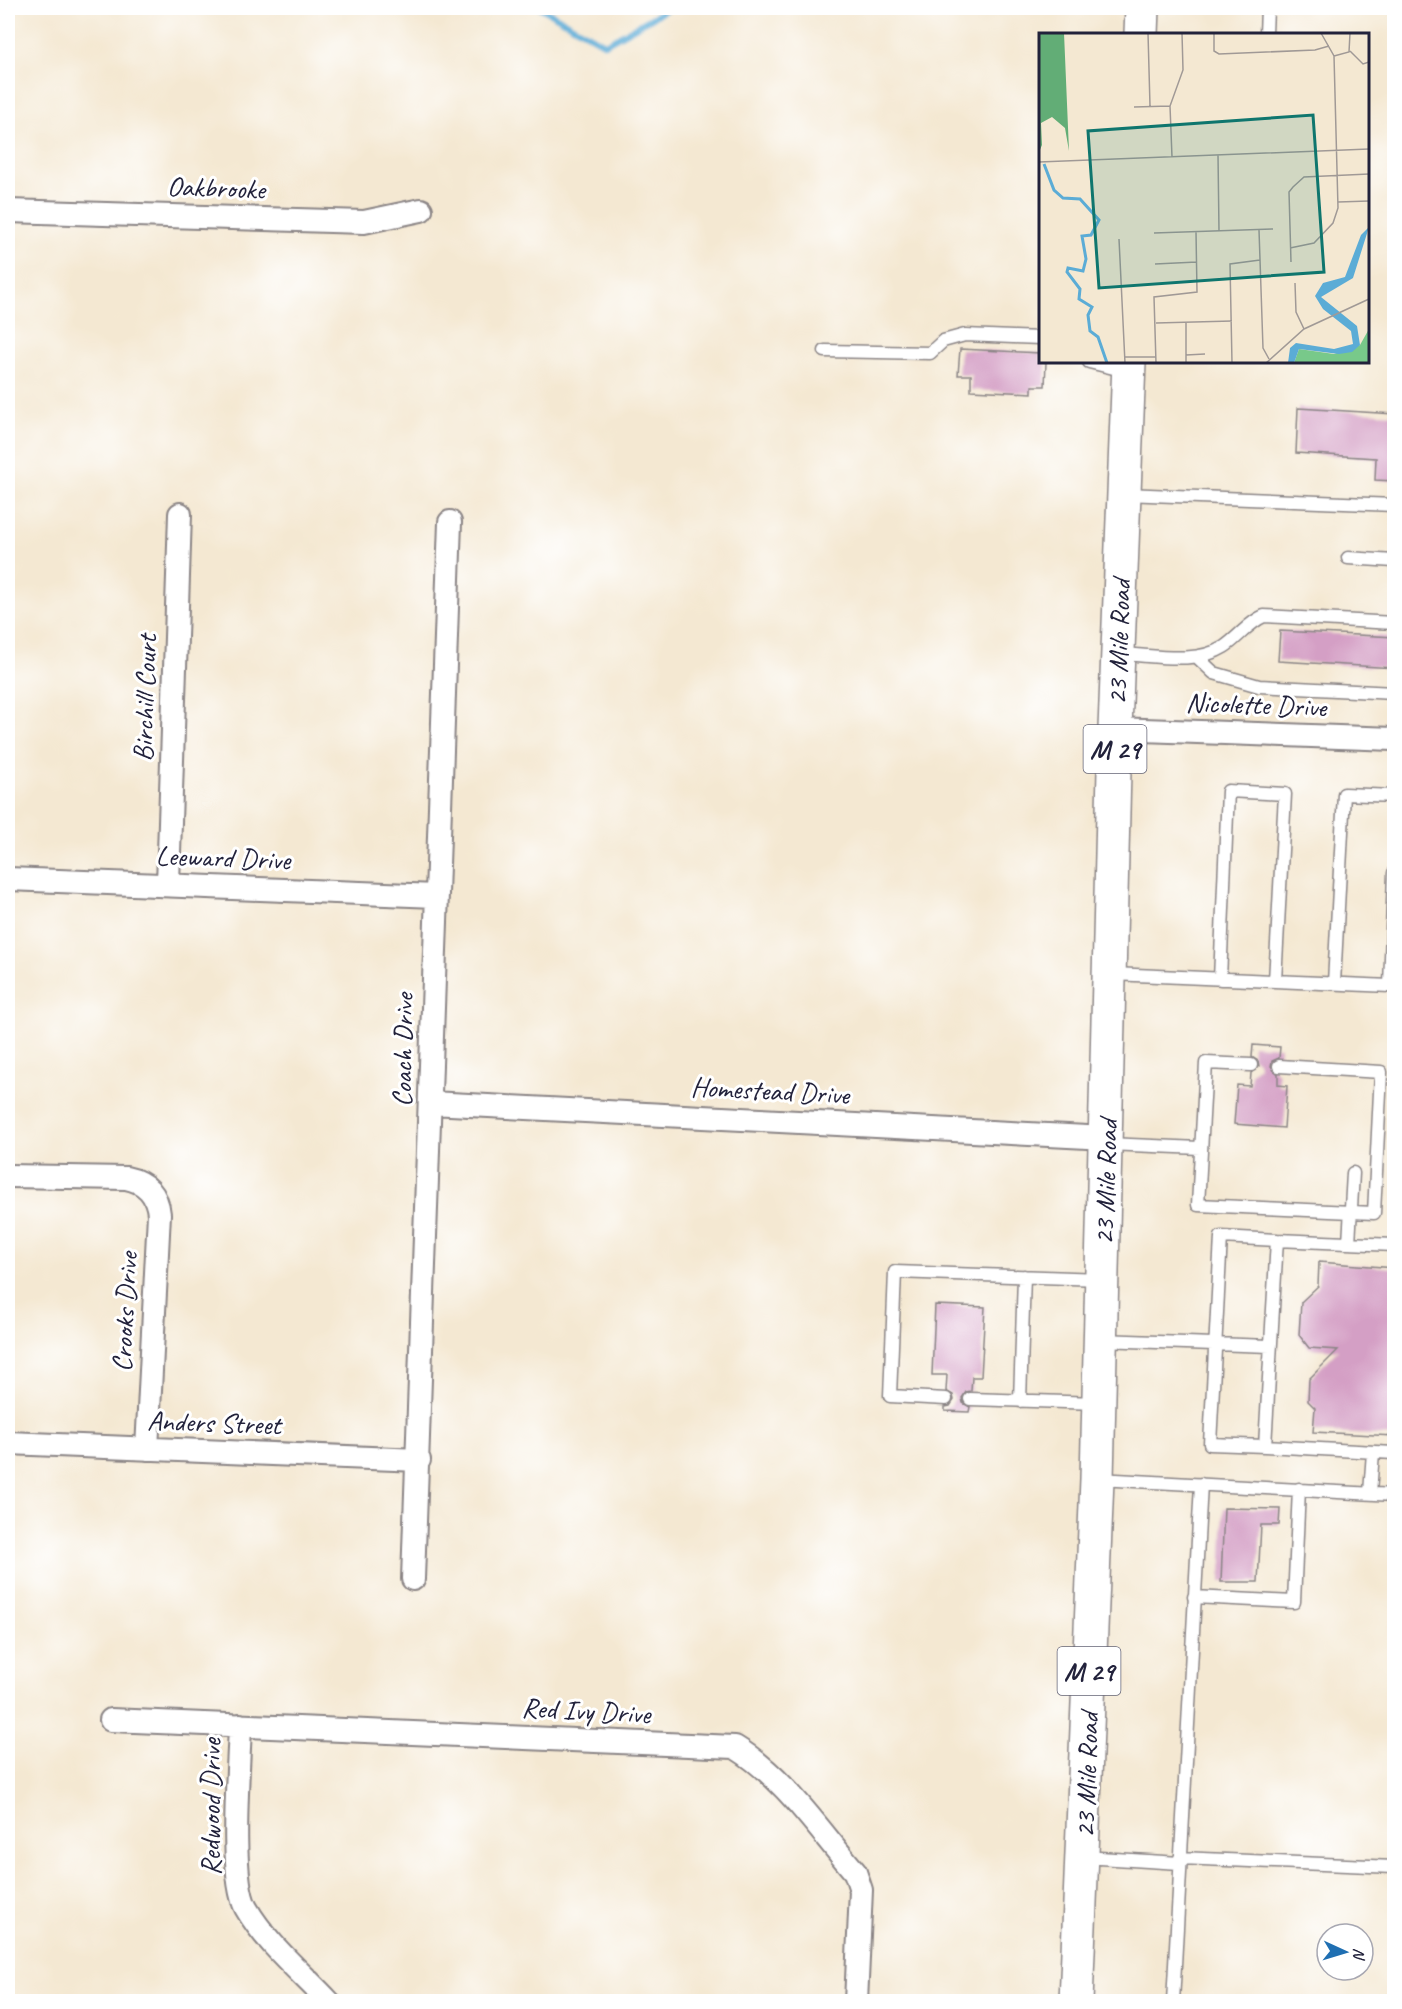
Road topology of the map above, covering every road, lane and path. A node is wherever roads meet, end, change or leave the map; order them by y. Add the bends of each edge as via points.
1 (1142, 8) edge
2 (1267, 8) edge
3 (1141, 33) edge
4 (1266, 33) edge
5 (421, 210) dead end
6 (8, 211) edge
7 (1039, 338) edge
8 (825, 351) dead end
9 (1099, 363) edge
10 (1129, 366) edge
11 (1124, 494) junction
12 (1395, 505) edge
13 (180, 514) dead end
14 (450, 522) dead end
15 (1348, 558) dead end
16 (1395, 561) edge
17 (1395, 623) edge
18 (1118, 654) junction
19 (1197, 657) junction
20 (1395, 693) edge
21 (1115, 729) junction
22 (1395, 739) edge
23 (1395, 796) edge
24 (1395, 873) edge
25 (8, 879) edge
26 (168, 884) junction
27 (436, 896) junction
28 (1110, 974) junction
29 (1220, 978) junction
30 (1275, 981) junction
31 (1334, 983) junction
32 (1251, 1065) dead end
33 (1279, 1066) dead end
34 (431, 1103) junction
35 (1107, 1141) junction
36 (1200, 1148) junction
37 (1353, 1173) dead end
38 (8, 1176) edge
39 (1351, 1212) junction
40 (1276, 1240) junction
41 (1349, 1243) junction
42 (1395, 1245) edge
43 (1024, 1276) junction
44 (1102, 1279) junction
45 (1100, 1340) junction
46 (1215, 1344) junction
47 (1270, 1346) junction
48 (946, 1399) dead end
49 (970, 1399) dead end
50 (1020, 1401) junction
51 (1098, 1403) junction
52 (8, 1443) edge
53 (1265, 1446) junction
54 (147, 1449) junction
55 (1373, 1452) junction
56 (1395, 1453) edge
57 (418, 1460) junction
58 (1097, 1479) junction
59 (1201, 1484) junction
60 (1299, 1489) junction
61 (1370, 1493) junction
62 (1395, 1495) edge
63 (413, 1579) dead end
64 (1194, 1597) junction
65 (111, 1720) dead end
66 (240, 1725) junction
67 (1083, 1857) junction
68 (1180, 1861) junction
69 (1395, 1867) edge
70 (328, 2001) edge
71 (856, 2001) edge
72 (1076, 2001) edge
73 (1173, 2001) edge

1 - 3 main road
2 - 4 lane
5 - 6 street, Oakbrooke via 364,222
7 - 8 lane via 964,335 943,340 930,353
9 - 10 lane
10 - 11 main road, 23 Mile Road / M 29
11 - 12 lane
11 - 18 main road, 23 Mile Road / M 29
13 - 26 street, Birchill Court
14 - 27 street, Coach Drive
15 - 16 lane
17 - 19 lane via 1264,616 1215,652
18 - 19 lane
18 - 21 main road, 23 Mile Road / M 29
19 - 20 lane via 1214,673 1259,686
21 - 22 street, Nicolette Drive
21 - 28 main road, 23 Mile Road / M 29
23 - 31 lane via 1344,794
24 - 31 lane via 1390,986
25 - 26 street, Leeward Drive
26 - 27 street, Leeward Drive
27 - 34 street, Coach Drive
28 - 29 lane
28 - 35 main road, 23 Mile Road / M 29
29 - 30 lane
29 - 30 lane via 1228,791 1285,794
30 - 31 lane
32 - 36 lane via 1206,1063
33 - 39 lane via 1381,1072 1374,1213
34 - 35 street, Homestead Drive
34 - 57 street, Coach Drive
35 - 36 lane
35 - 44 main road, 23 Mile Road / M 29
36 - 39 lane via 1198,1205
37 - 39 lane
38 - 54 street, Crooks Drive via 126,1178 153,1194 159,1214
39 - 41 lane
40 - 41 lane
40 - 46 lane via 1221,1237
40 - 47 lane
41 - 42 lane
43 - 44 lane
43 - 48 lane via 895,1272 890,1396
43 - 50 lane
44 - 45 main road, 23 Mile Road / M 29
45 - 46 lane
45 - 51 main road, 23 Mile Road / M 29
46 - 47 lane
46 - 53 lane via 1210,1444
47 - 53 lane
49 - 50 lane
50 - 51 lane
51 - 58 main road, 23 Mile Road / M 29
52 - 54 street, Anders Street
53 - 55 lane
54 - 57 street, Anders Street
55 - 56 lane
55 - 61 lane
57 - 63 street, Coach Drive
58 - 59 lane
58 - 67 main road, 23 Mile Road / M 29
59 - 60 lane
59 - 64 lane
60 - 61 lane
60 - 64 lane via 1294,1602
61 - 62 lane
64 - 68 lane
65 - 66 street, Red Ivy Drive
66 - 70 street, Redwood Drive via 237,1881 246,1907 267,1937
66 - 71 street, Red Ivy Drive via 735,1746 753,1757 779,1783 855,1872 861,1890
67 - 68 lane
67 - 72 main road, 23 Mile Road / M 29
68 - 69 lane
68 - 73 lane

